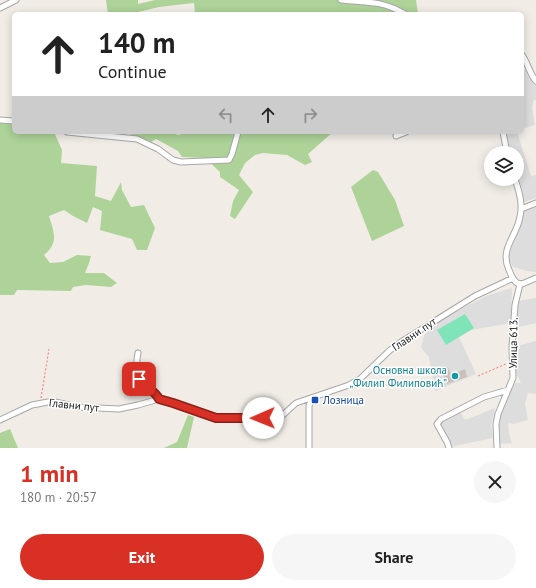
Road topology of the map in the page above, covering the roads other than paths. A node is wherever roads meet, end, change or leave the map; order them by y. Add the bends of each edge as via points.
1 (16, 0) edge
2 (341, 0) edge
3 (0, 8) edge
4 (402, 12) edge
5 (524, 58) edge
6 (536, 81) edge
7 (0, 120) edge
8 (12, 121) edge
9 (88, 134) edge
10 (237, 134) edge
11 (401, 134) edge
12 (503, 134) edge
13 (396, 136) dead end
14 (506, 146) edge
15 (517, 186) edge
16 (536, 203) edge
17 (521, 209) junction
18 (513, 278) junction
19 (536, 278) edge
20 (520, 284) junction
21 (138, 353) dead end
22 (508, 390) junction
23 (312, 398) junction
24 (159, 399) junction
25 (0, 420) edge
26 (309, 448) edge
27 (449, 448) edge
28 (497, 448) edge

1 - 3 street
2 - 4 street via 378,2
5 - 6 street
7 - 8 street
9 - 10 street via 137,139 158,149 172,160 181,162 229,160
11 - 13 street
12 - 14 street
15 - 17 street
16 - 17 street
17 - 18 street via 506,258
18 - 20 street
18 - 23 street, Главни пут via 475,296 401,342 360,379
19 - 20 street
20 - 22 street, Улица 613. via 515,305 513,378
21 - 24 street via 139,379 142,385
22 - 27 street via 484,397 441,419 437,424
22 - 28 street, Улица 613. via 496,424
23 - 24 street, Главни пут via 296,403 276,418 226,419
23 - 26 street via 309,406
24 - 25 street, Главни пут via 119,409 78,407 55,402 40,403

